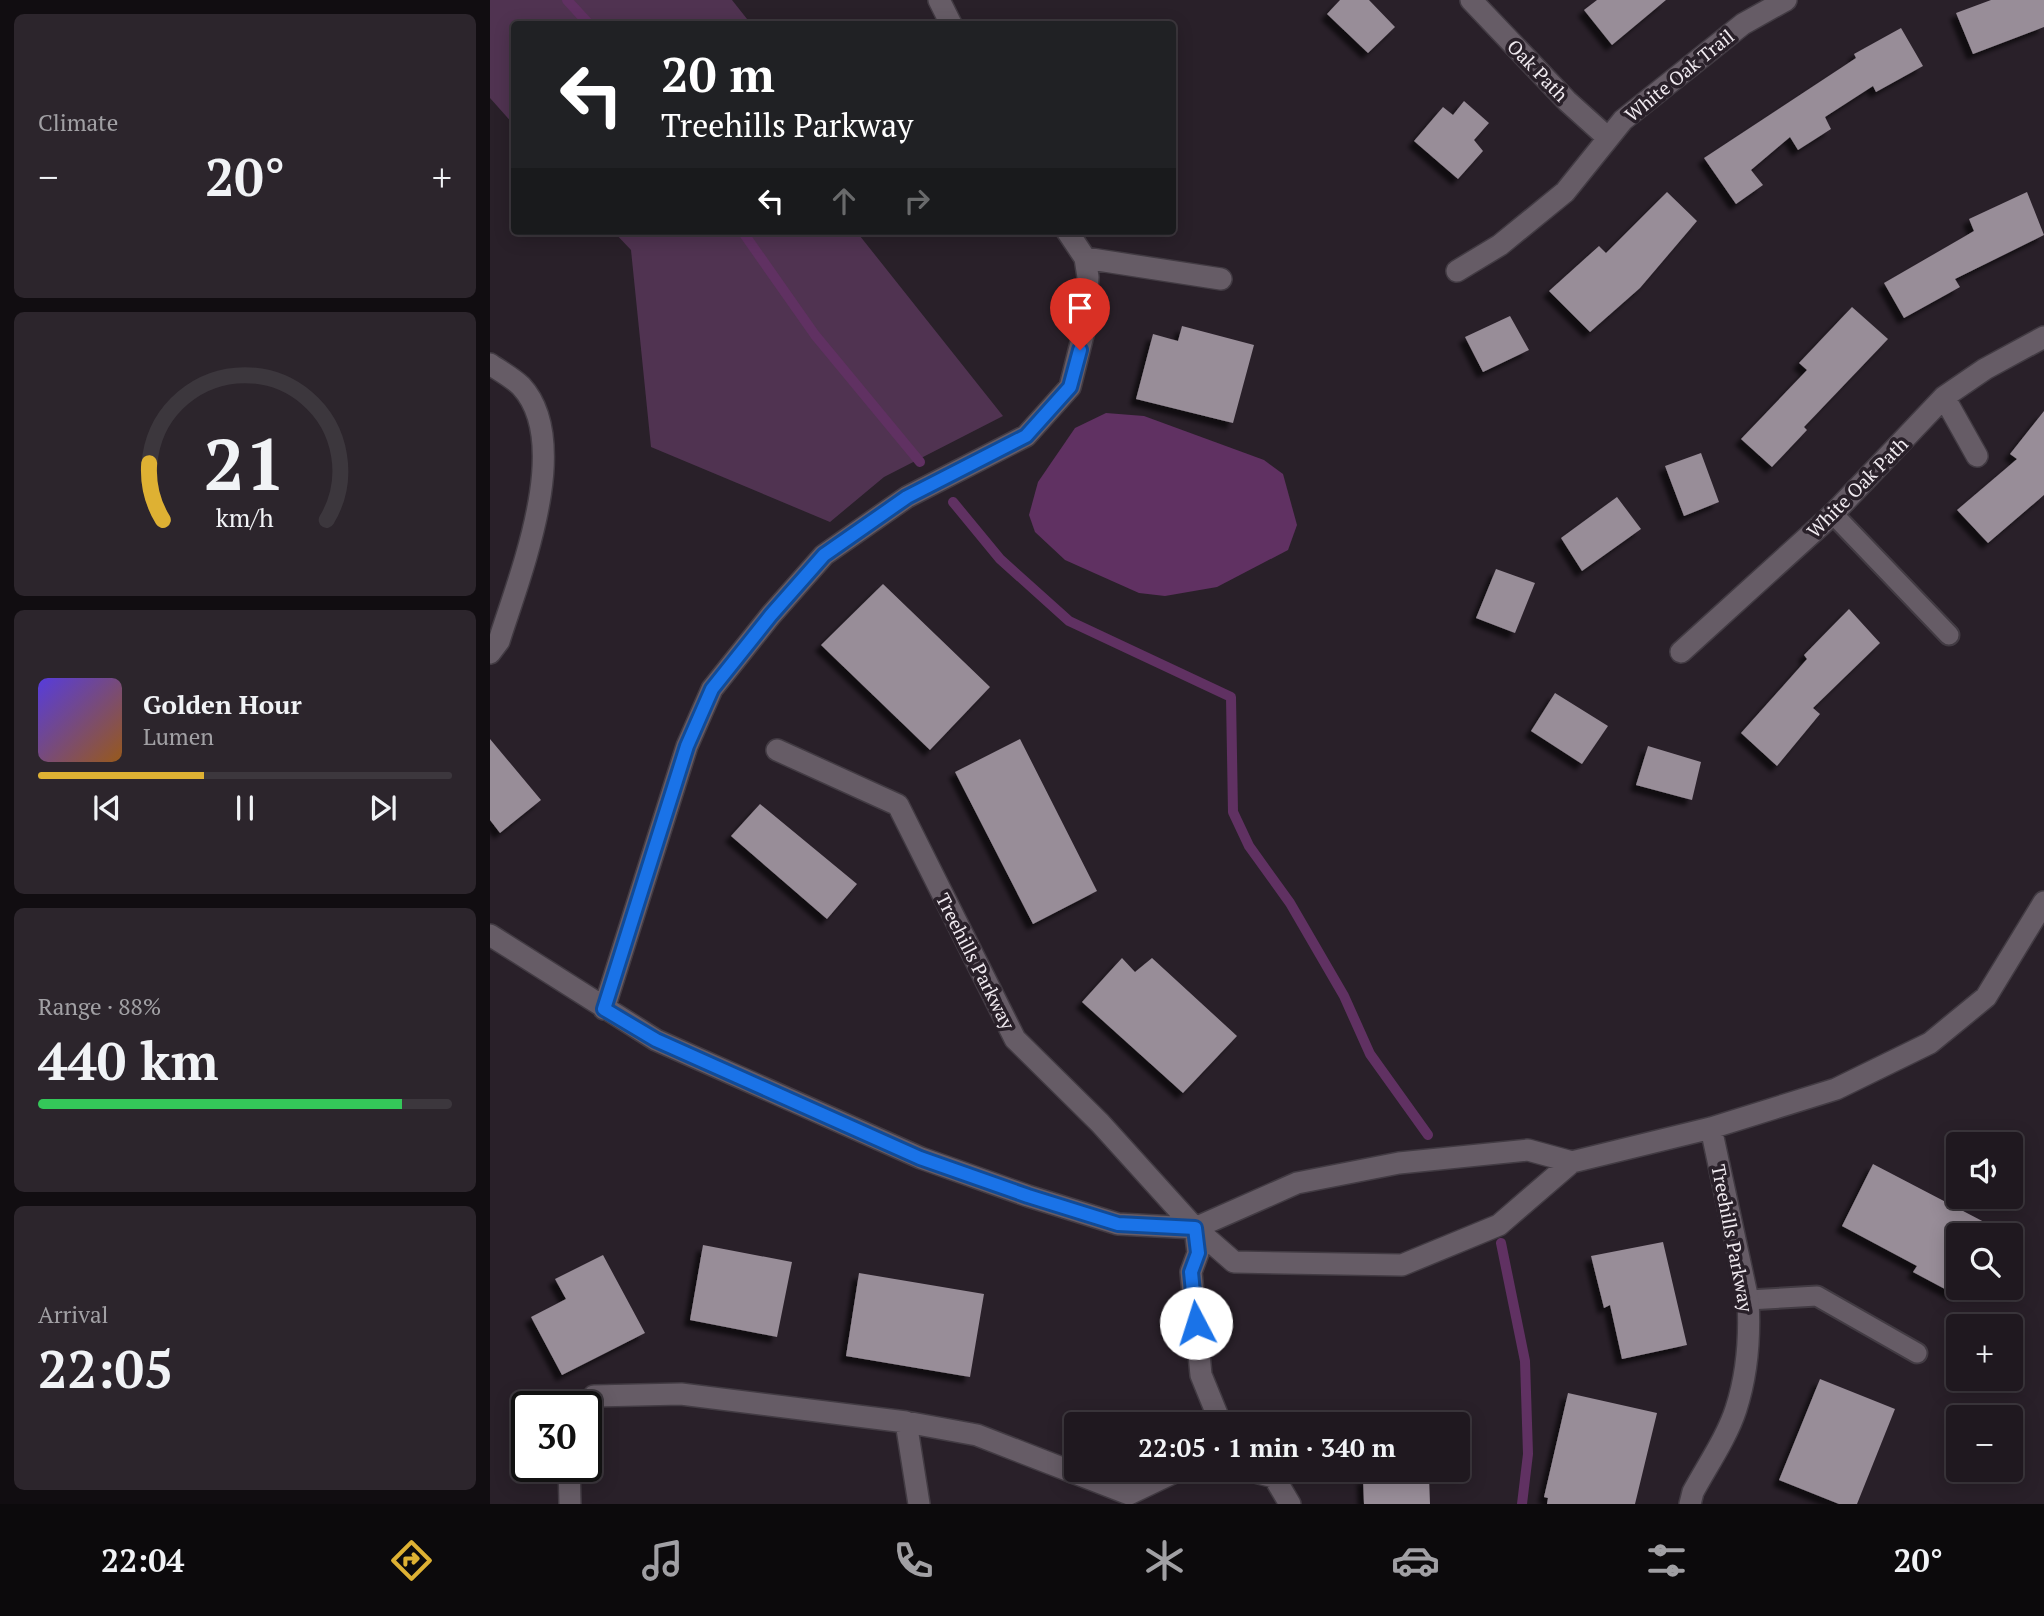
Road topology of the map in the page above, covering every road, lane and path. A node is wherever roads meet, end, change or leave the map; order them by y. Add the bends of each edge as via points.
1 (939, 0) edge
2 (1471, 0) edge
3 (1786, 0) edge
4 (950, 21) edge
5 (1608, 138) junction
6 (1071, 235) edge
7 (1085, 258) junction
8 (1457, 271) dead end
9 (1221, 279) dead end
10 (2044, 337) edge
11 (490, 364) edge
12 (1944, 397) junction
13 (1978, 456) dead end
14 (1833, 514) junction
15 (1949, 635) dead end
16 (1681, 652) dead end
17 (490, 653) edge
18 (778, 750) dead end
19 (2044, 902) edge
20 (490, 935) edge
21 (604, 1009) junction
22 (1711, 1128) junction
23 (1572, 1162) junction
24 (1195, 1228) junction
25 (1748, 1300) junction
26 (1917, 1353) dead end
27 (602, 1396) edge
28 (1216, 1412) edge
29 (906, 1422) junction
30 (1064, 1469) edge
31 (569, 1482) edge
32 (1098, 1482) edge
33 (1154, 1482) edge
34 (1277, 1482) edge
35 (570, 1504) edge
36 (919, 1504) edge
37 (1290, 1504) edge
38 (1690, 1504) edge

1 - 4 street
2 - 5 street, Oak Path
3 - 5 street, White Oak Trail via 1743,24 1623,120
5 - 8 street, White Oak Trail via 1565,192 1500,245
6 - 7 street
7 - 9 street
7 - 21 street via 1084,331 1070,387 1026,436 907,497 824,555 712,689 687,746
10 - 12 street, White Oak Path
11 - 17 street via 522,387 542,427 542,496 499,641
12 - 13 street
12 - 14 street, White Oak Path
14 - 15 lane
14 - 16 street, White Oak Path
18 - 24 street, Treehills Parkway via 898,805 1015,1038
19 - 22 street, Treehills Parkway via 1986,998 1930,1043 1836,1089
20 - 21 street, Treehills Parkway
21 - 24 street, Treehills Parkway via 656,1040 920,1158 1118,1224
22 - 23 street, Treehills Parkway
22 - 25 street, Treehills Parkway
23 - 24 street, Treehills Parkway via 1528,1150 1399,1163 1297,1183
23 - 24 street, Treehills Parkway via 1499,1225 1402,1265 1234,1262
24 - 28 street via 1198,1253 1191,1272 1201,1375
25 - 26 lane via 1817,1296
25 - 38 street, Treehills Parkway via 1745,1364 1736,1410
27 - 29 street via 681,1394
29 - 30 street via 976,1435
29 - 36 street
31 - 35 street
32 - 33 street via 1129,1494
34 - 37 street

